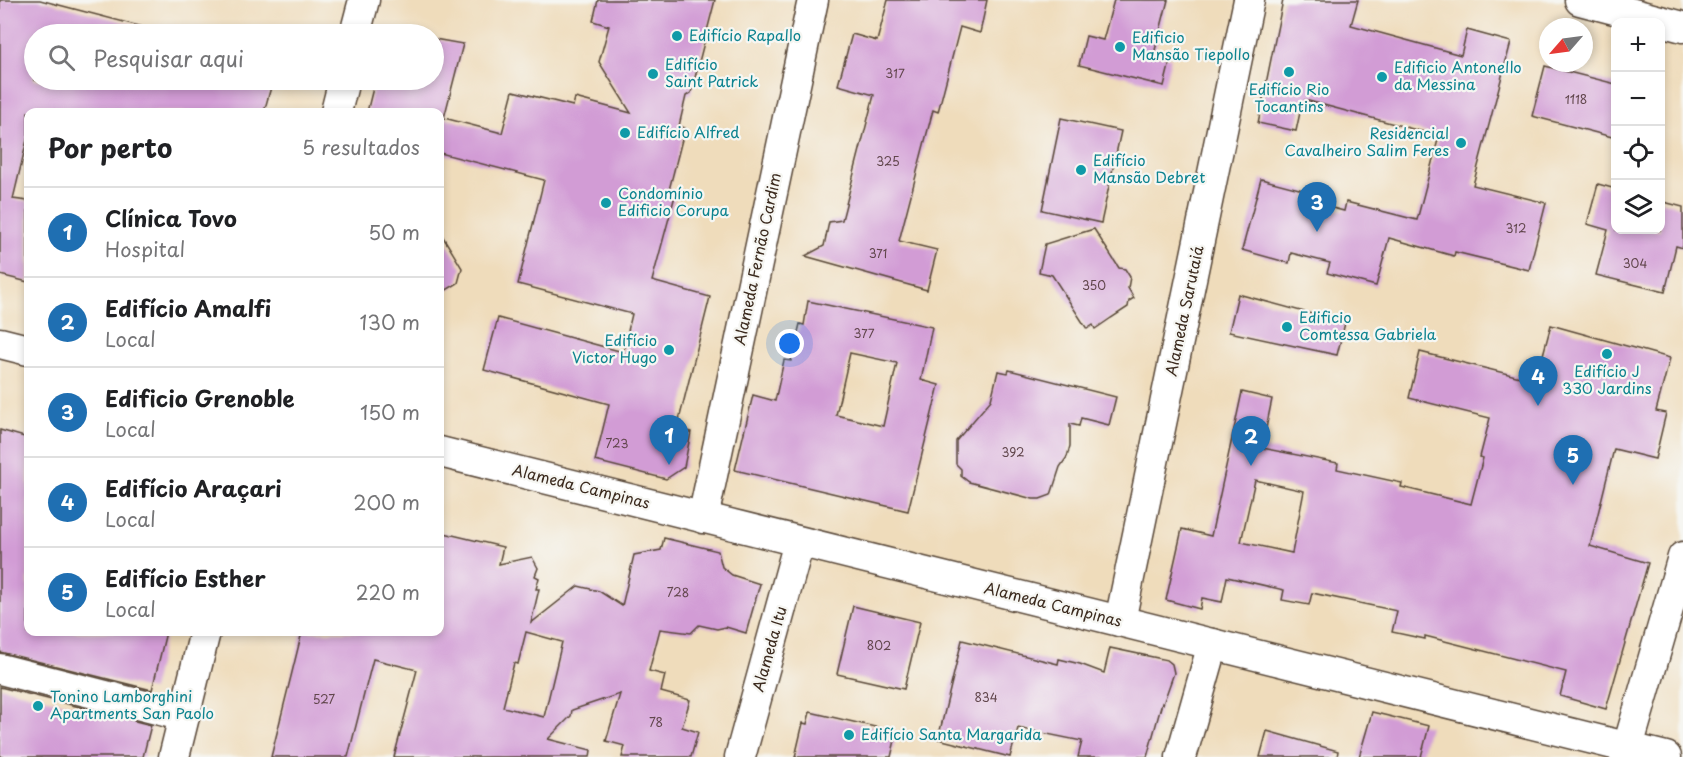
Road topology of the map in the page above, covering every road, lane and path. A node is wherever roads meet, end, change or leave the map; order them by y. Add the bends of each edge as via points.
1 (364, 0) edge
2 (813, 0) edge
3 (1249, 0) edge
4 (1580, 0) edge
5 (1680, 17) edge
6 (358, 24) edge
7 (342, 90) edge
8 (337, 108) edge
9 (0, 343) edge
10 (24, 349) edge
11 (444, 453) edge
12 (703, 518) junction
13 (800, 542) junction
14 (1683, 557) edge
15 (1120, 621) junction
16 (204, 636) edge
17 (1213, 644) junction
18 (0, 669) edge
19 (184, 716) junction
20 (1627, 752) edge
21 (174, 757) edge
22 (740, 757) edge
23 (1181, 757) edge
24 (1666, 757) edge

1 - 6 street
2 - 12 street, Alameda Fernão Cardim
3 - 15 street, Alameda Sarutaiá
4 - 5 street
7 - 8 street
9 - 10 street
11 - 12 street, Alameda Campinas
12 - 13 street, Alameda Campinas
13 - 15 street, Alameda Campinas
13 - 22 street, Alameda Itu
14 - 20 street
15 - 17 street, Alameda Campinas
16 - 19 street
17 - 20 street, Alameda Campinas
17 - 23 street
18 - 19 street
19 - 21 street
20 - 24 street, Alameda Campinas

